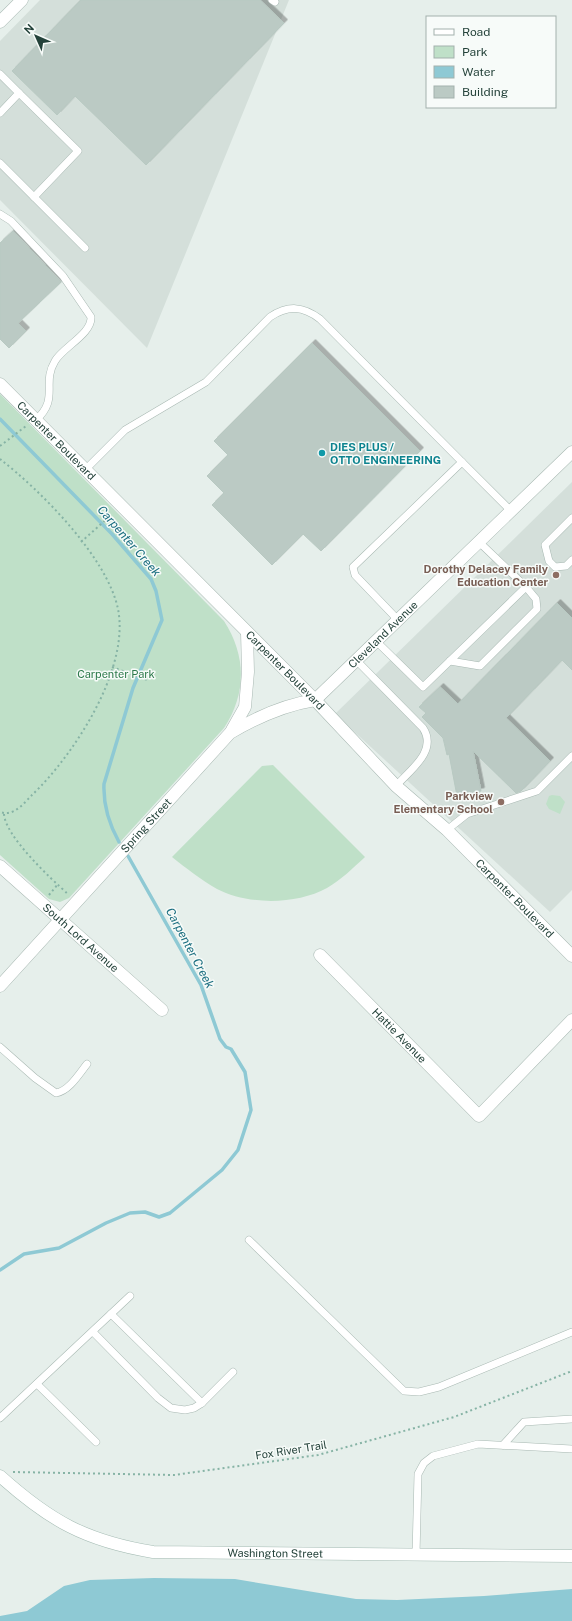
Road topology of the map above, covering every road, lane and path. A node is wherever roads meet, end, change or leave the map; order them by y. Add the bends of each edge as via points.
1 (22, 0) edge
2 (0, 22) edge
3 (0, 74) edge
4 (19, 93) junction
5 (0, 113) edge
6 (0, 163) edge
7 (34, 197) junction
8 (0, 214) edge
9 (85, 248) dead end
10 (0, 384) edge
11 (36, 420) junction
12 (20, 430) dead end
13 (0, 446) edge
14 (572, 452) edge
15 (0, 459) edge
16 (462, 462) junction
17 (85, 470) junction
18 (511, 511) junction
19 (109, 517) dead end
20 (572, 518) edge
21 (81, 542) junction
22 (479, 542) junction
23 (572, 560) edge
24 (526, 587) junction
25 (398, 620) junction
26 (247, 632) junction
27 (377, 642) junction
28 (357, 661) junction
29 (450, 661) junction
30 (112, 667) junction
31 (147, 680) dead end
32 (315, 700) junction
33 (230, 733) junction
34 (572, 756) edge
35 (396, 786) junction
36 (0, 812) edge
37 (4, 814) junction
38 (446, 830) junction
39 (0, 866) edge
40 (70, 896) dead end
41 (60, 919) junction
42 (320, 956) dead end
43 (572, 956) edge
44 (0, 986) edge
45 (162, 1010) dead end
46 (572, 1020) edge
47 (0, 1047) edge
48 (87, 1064) dead end
49 (248, 1240) dead end
50 (130, 1296) dead end
51 (111, 1314) junction
52 (93, 1332) junction
53 (572, 1332) edge
54 (572, 1371) edge
55 (233, 1372) dead end
56 (37, 1384) junction
57 (202, 1403) junction
58 (0, 1418) edge
59 (572, 1419) edge
60 (96, 1442) dead end
61 (503, 1445) junction
62 (572, 1449) edge
63 (5, 1474) edge
64 (416, 1555) junction
65 (572, 1556) edge

1 - 2 street
3 - 4 lane
4 - 5 lane
4 - 7 lane via 78,151
6 - 7 lane
7 - 9 lane
8 - 11 lane via 11,221 63,276 91,317 87,330 57,357 50,378 49,404
10 - 11 street, Carpenter Boulevard
11 - 17 street, Carpenter Boulevard
12 - 13 path
14 - 18 street, Cleveland Avenue
15 - 21 path via 51,505
16 - 17 lane via 320,319 306,310 289,308 270,316 206,382 125,430
16 - 18 lane
16 - 25 lane via 354,567 355,575
17 - 26 street, Carpenter Boulevard
18 - 22 street, Cleveland Avenue
19 - 21 path
20 - 23 lane via 544,545 549,561 555,567 566,566
21 - 30 path via 108,583 115,599 120,623
22 - 24 lane
22 - 25 street, Cleveland Avenue
24 - 29 lane
24 - 29 lane via 536,599 538,609 480,666
25 - 27 street, Cleveland Avenue
26 - 32 street, Carpenter Boulevard
26 - 33 street via 248,672 245,707
27 - 28 street, Cleveland Avenue
27 - 29 lane via 423,688
28 - 32 street, Cleveland Avenue
28 - 35 lane via 423,728 428,738 424,755
30 - 31 path
30 - 37 path via 92,716 67,756 23,804 13,812
32 - 33 street, Spring Street via 268,713
32 - 35 street, Carpenter Boulevard
33 - 41 street, Spring Street
34 - 38 lane via 537,791 467,814
35 - 38 street, Carpenter Boulevard
36 - 37 path
37 - 40 path via 7,824 20,844
38 - 43 street, Carpenter Boulevard
39 - 41 street, South Lord Avenue
41 - 44 street, Spring Street
41 - 45 street, South Lord Avenue
42 - 46 street, Hattie Avenue via 479,1116
47 - 48 lane via 56,1093 62,1092
49 - 53 lane via 404,1392 419,1392 439,1387
50 - 51 lane
51 - 52 lane
51 - 57 lane
52 - 56 lane
52 - 57 lane via 171,1408 185,1410
54 - 63 path, Fox River Trail via 454,1417 318,1456 174,1475
55 - 57 lane
56 - 58 lane
56 - 60 lane
59 - 61 lane via 524,1422
61 - 62 lane
61 - 64 lane via 478,1444 433,1456 424,1462 418,1474
63 - 64 street, Washington Street via 35,1506 65,1526 130,1549 172,1554
64 - 65 street, Washington Street

